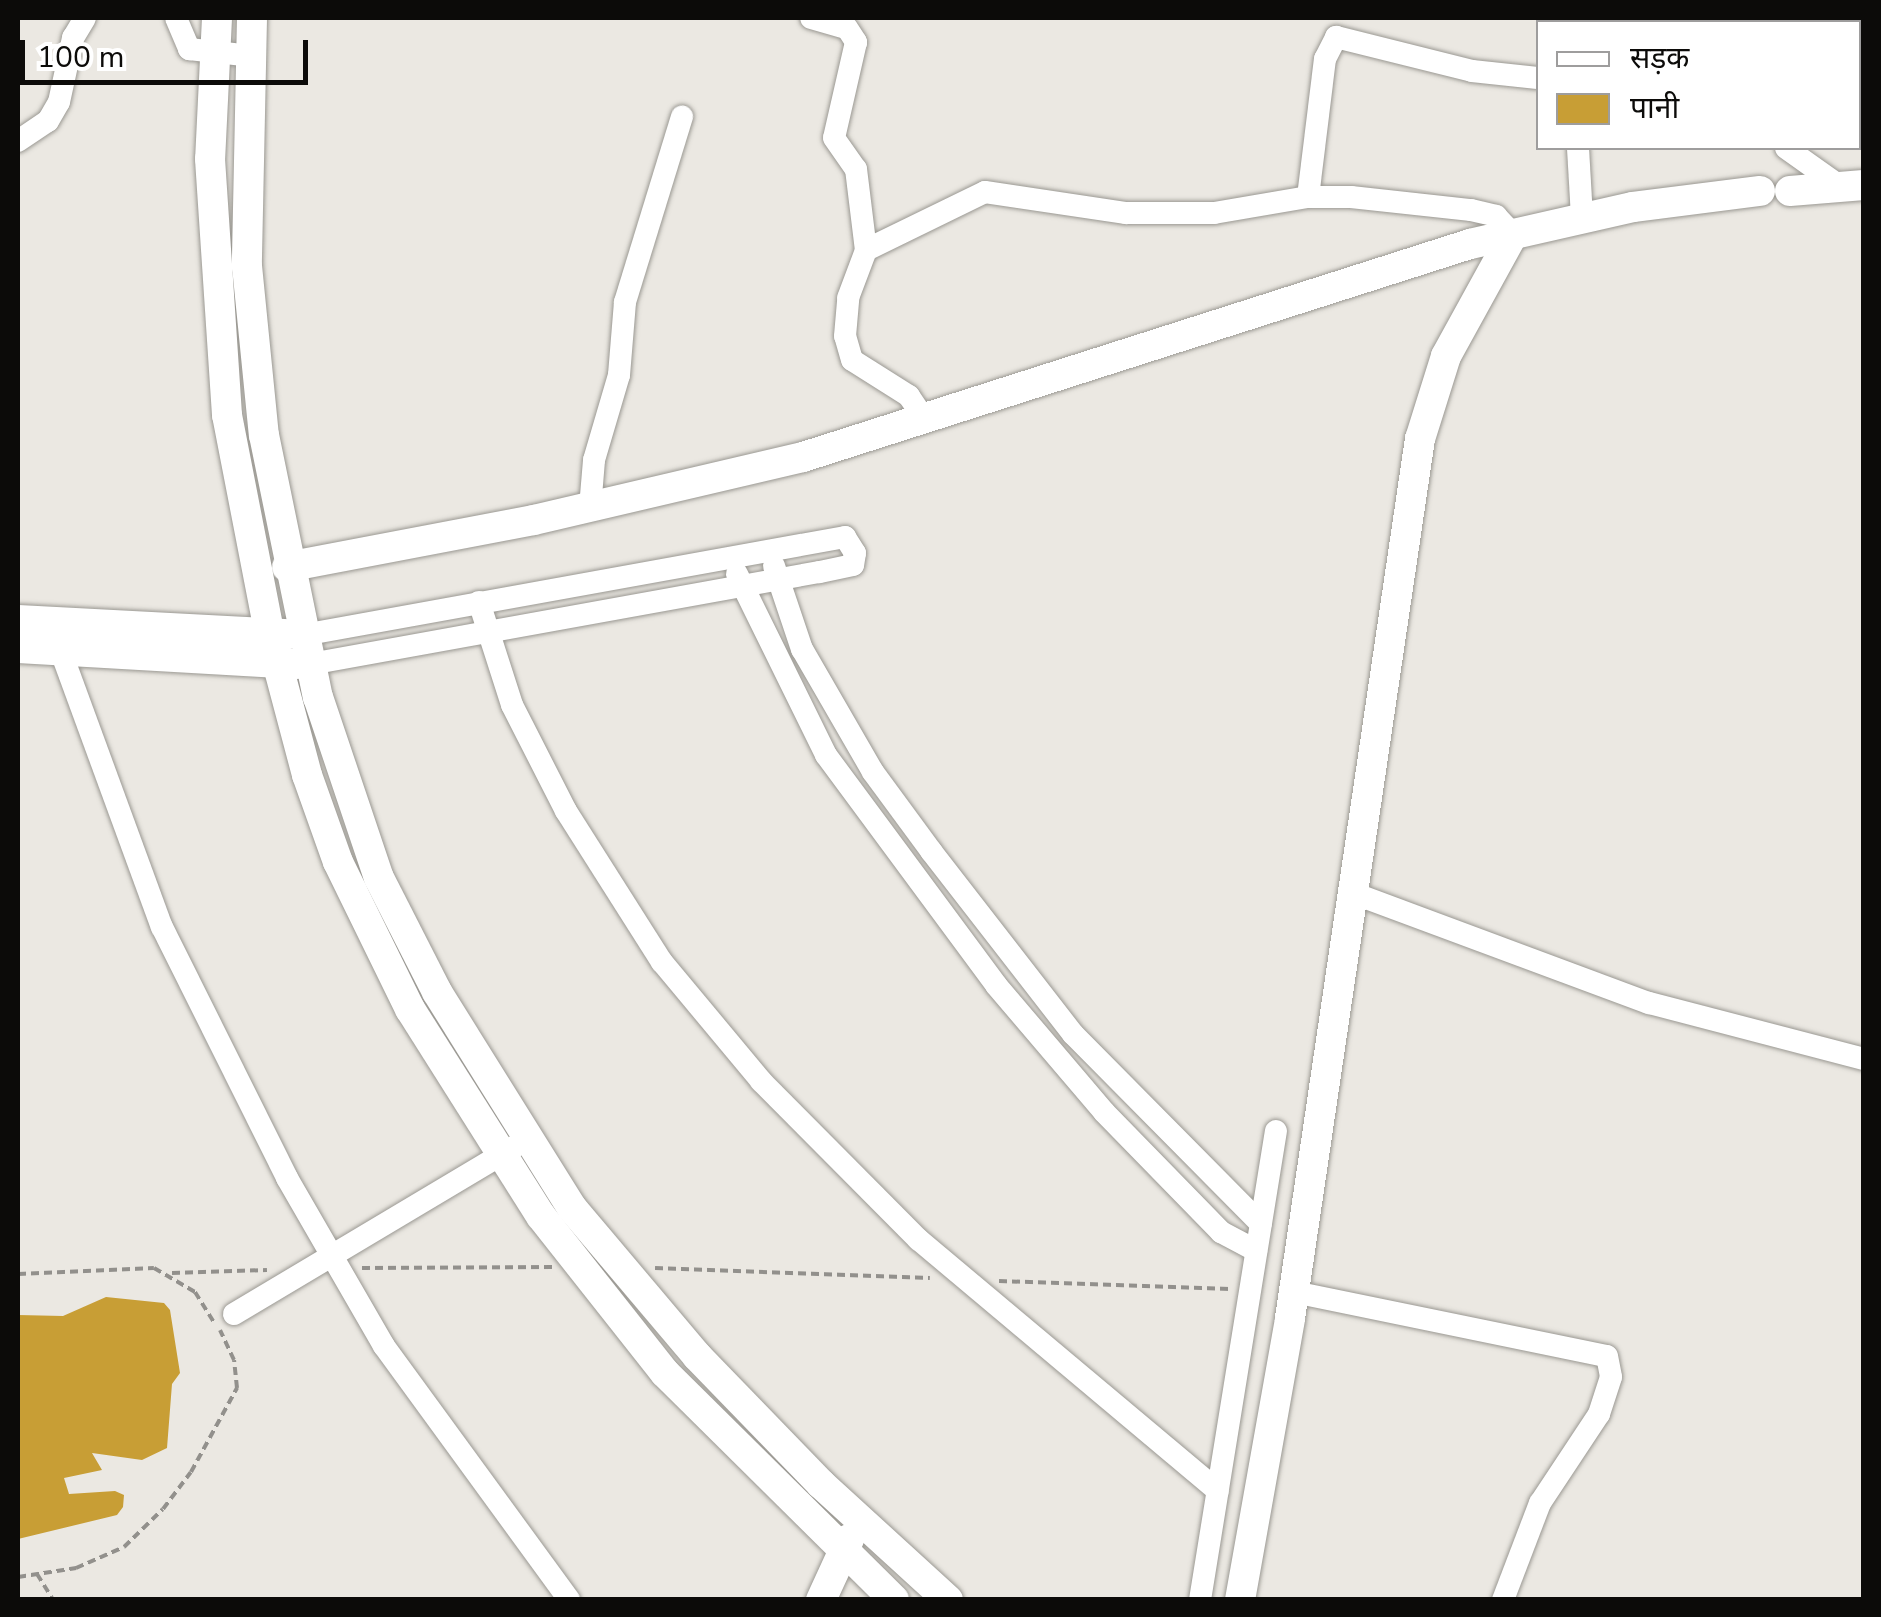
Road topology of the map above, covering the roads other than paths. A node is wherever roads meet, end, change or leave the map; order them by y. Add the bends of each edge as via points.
1 (85, 18) edge
2 (176, 18) edge
3 (217, 18) edge
4 (252, 18) edge
5 (811, 18) edge
6 (215, 56) junction
7 (250, 56) junction
8 (1536, 78) edge
9 (682, 116) dead end
10 (18, 141) edge
11 (1578, 150) edge
12 (1789, 150) edge
13 (1852, 186) edge
14 (1308, 196) junction
15 (1582, 218) junction
16 (1513, 234) junction
17 (866, 250) junction
18 (925, 420) junction
19 (590, 508) junction
20 (768, 549) junction
21 (729, 556) junction
22 (287, 567) junction
23 (779, 579) junction
24 (742, 586) junction
25 (480, 602) junction
26 (18, 620) edge
27 (269, 632) junction
28 (489, 632) junction
29 (55, 636) junction
30 (18, 648) edge
31 (306, 650) junction
32 (278, 664) junction
33 (1350, 892) junction
34 (1864, 1059) edge
35 (1276, 1131) dead end
36 (527, 1140) junction
37 (500, 1156) junction
38 (1260, 1224) junction
39 (1256, 1251) junction
40 (326, 1264) junction
41 (1294, 1292) junction
42 (234, 1314) dead end
43 (1218, 1491) junction
44 (860, 1520) junction
45 (842, 1552) junction
46 (569, 1600) edge
47 (820, 1600) edge
48 (894, 1600) edge
49 (948, 1600) edge
50 (1200, 1600) edge
51 (1240, 1600) edge
52 (1503, 1600) edge

1 - 10 street via 73,38 59,102 48,121
2 - 6 street via 189,50
3 - 6 street
4 - 7 street
5 - 17 street via 847,28 856,42 834,138 856,169
6 - 7 street
6 - 27 street via 210,159 217,326 245,524
7 - 22 street via 252,347
8 - 14 street via 1472,71 1336,36 1325,59
9 - 19 street via 625,302 619,375 594,460
11 - 15 street
12 - 13 street
13 - 15 street
14 - 16 street via 1471,210 1496,216
14 - 17 street via 1214,213 1126,213 985,192
15 - 16 street
16 - 18 street
16 - 33 street via 1446,356 1420,439
17 - 18 street via 848,298 847,350 859,366 909,396
18 - 19 street
19 - 22 street
20 - 21 street
20 - 23 street
20 - 23 street via 852,540 853,565
21 - 24 street
21 - 25 street
22 - 31 street
23 - 24 street
23 - 38 street via 802,649 874,772 931,851 1073,1034
24 - 28 street
24 - 39 street via 826,755 996,985 1104,1112 1208,1219
25 - 28 street
25 - 31 street
26 - 29 street
27 - 29 street
27 - 31 street
27 - 32 street
28 - 31 street
28 - 43 street via 512,705 566,812 662,962 761,1082 920,1240
29 - 30 street
29 - 32 street
29 - 40 street via 169,944
31 - 32 street
31 - 36 street via 378,878 437,992
32 - 37 street via 307,776 368,929
33 - 34 street via 1649,1003
33 - 41 street
35 - 38 street
36 - 37 street
36 - 44 street via 644,1296
37 - 40 street
37 - 45 street via 676,1385
38 - 39 street
39 - 43 street
40 - 42 street
40 - 46 street
41 - 51 street
41 - 52 street via 1607,1356 1611,1377 1599,1414 1540,1503
43 - 50 street
44 - 45 street
44 - 49 street
45 - 47 street
45 - 48 street

